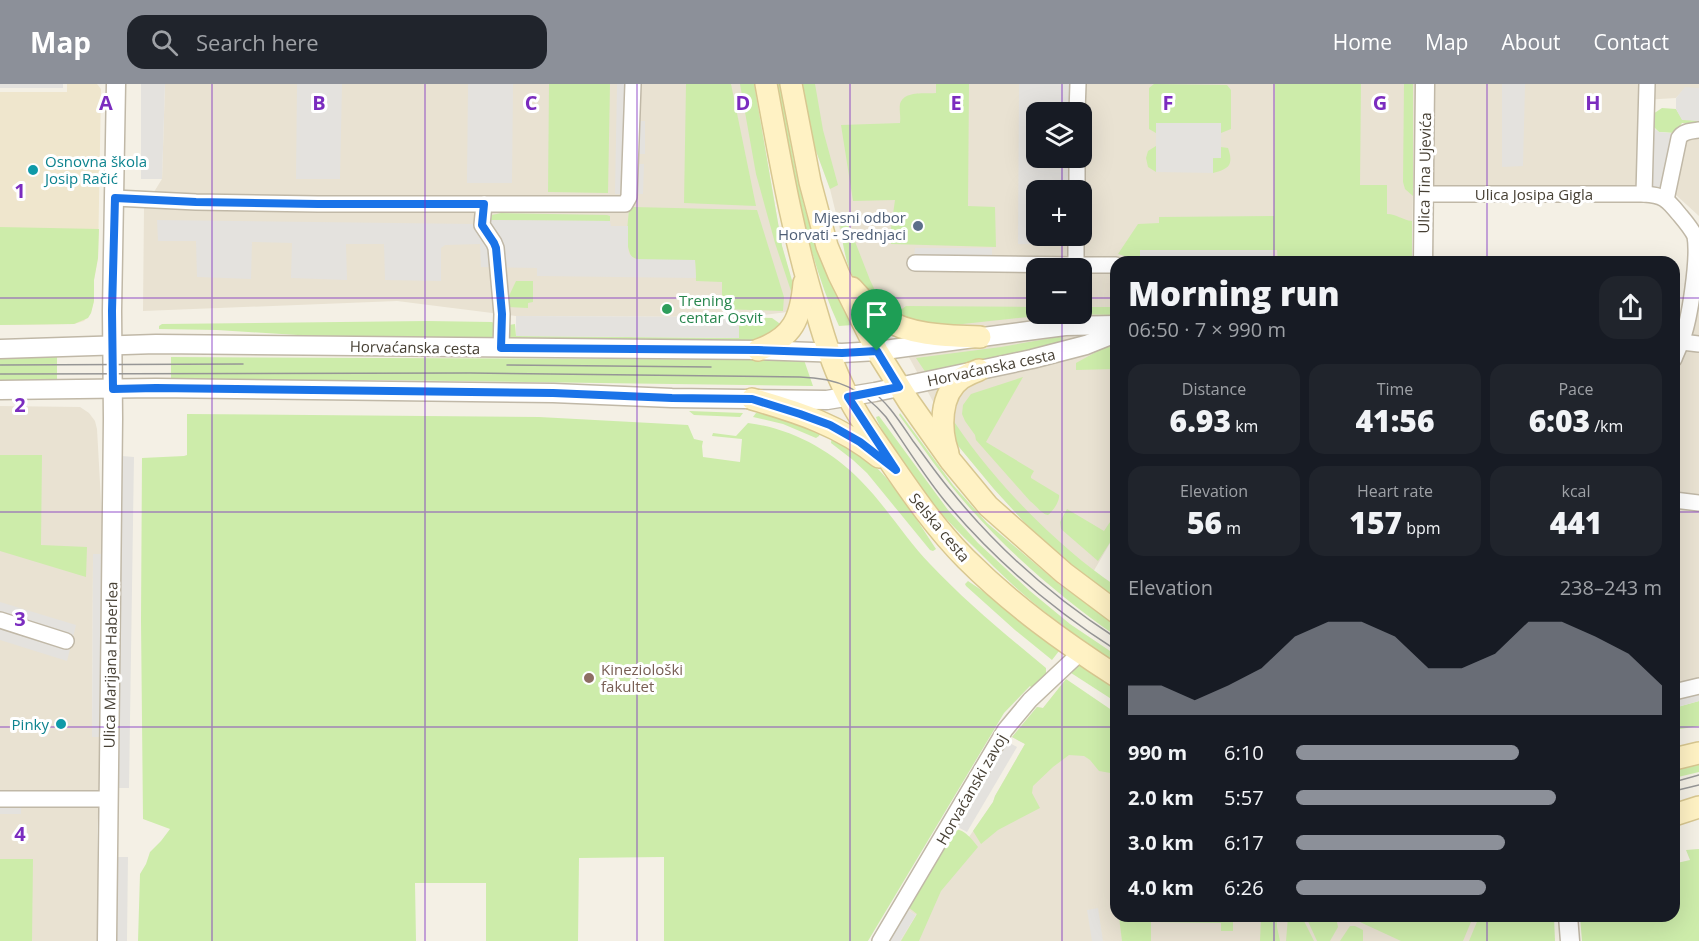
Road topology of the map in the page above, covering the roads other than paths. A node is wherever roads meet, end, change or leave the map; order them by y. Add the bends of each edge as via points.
1 (116, 84) edge
2 (633, 84) edge
3 (766, 84) edge
4 (791, 84) edge
5 (1078, 84) edge
6 (1425, 84) edge
7 (1647, 84) edge
8 (1077, 102) edge
9 (1699, 130) edge
10 (1424, 194) junction
11 (1644, 195) junction
12 (115, 198) junction
13 (1666, 200) junction
14 (484, 204) junction
15 (1696, 234) edge
16 (1423, 256) edge
17 (915, 263) dead end
18 (1026, 264) edge
19 (1092, 265) edge
20 (1110, 265) edge
21 (804, 273) junction
22 (839, 275) junction
23 (1110, 325) edge
24 (1110, 335) edge
25 (980, 338) junction
26 (1682, 342) junction
27 (1699, 344) edge
28 (112, 346) junction
29 (1680, 346) edge
30 (501, 348) junction
31 (0, 349) edge
32 (758, 350) junction
33 (877, 351) junction
34 (829, 352) junction
35 (979, 370) junction
36 (899, 387) junction
37 (113, 389) junction
38 (0, 390) edge
39 (848, 397) junction
40 (752, 399) junction
41 (950, 460) junction
42 (896, 470) junction
43 (1680, 501) edge
44 (1699, 503) edge
45 (1110, 608) edge
46 (0, 620) edge
47 (66, 641) dead end
48 (1080, 653) junction
49 (1110, 672) edge
50 (1699, 686) edge
51 (1680, 691) edge
52 (1699, 753) edge
53 (1680, 758) edge
54 (0, 799) edge
55 (109, 799) junction
56 (1699, 807) edge
57 (1680, 814) edge
58 (1680, 817) edge
59 (1699, 820) edge
60 (1568, 922) edge
61 (108, 941) edge
62 (880, 941) edge
63 (1570, 941) edge

1 - 12 street, Ulica Marijana Haberlea
2 - 14 street via 626,204
3 - 21 main road, Selska cesta
4 - 22 main road via 819,219
5 - 8 street
6 - 10 street, Ulica Tina Ujevića
7 - 11 street
9 - 13 street via 1679,138
10 - 11 street, Ulica Josipa Gigla
10 - 16 street, Ulica Tina Ujevića
11 - 13 street, Ulica Josipa Gigla
12 - 14 street
12 - 28 street, Ulica Marijana Haberlea
13 - 15 street
14 - 30 street via 482,225 496,248
15 - 26 street via 1695,282
17 - 18 street
19 - 20 street
21 - 32 main road via 801,307 793,327 777,342
21 - 34 main road, Selska cesta
22 - 25 main road via 876,313 899,326
22 - 33 main road
23 - 25 street, Horvaćanska cesta via 1065,326
24 - 35 street, Horvaćanska cesta via 1061,352
25 - 33 street, Horvaćanska cesta
26 - 27 street
26 - 29 street
28 - 30 street, Horvaćanska cesta
28 - 31 street, Horvaćanska cesta
28 - 37 street, Ulica Marijana Haberlea
30 - 32 street, Horvaćanska cesta
32 - 34 street, Horvaćanska cesta
33 - 34 street, Horvaćanska cesta
33 - 36 main road
34 - 39 main road, Selska cesta
35 - 36 street, Horvaćanska cesta
35 - 41 main road via 956,383 946,398 944,430
36 - 39 street, Horvaćanska cesta
36 - 41 main road
37 - 38 street, Horvaćanska cesta
37 - 40 street, Horvaćanska cesta
37 - 55 street, Ulica Marijana Haberlea
39 - 40 street, Horvaćanska cesta
39 - 42 main road, Selska cesta
40 - 42 main road via 830,425
41 - 45 main road via 996,513
42 - 48 main road, Selska cesta via 965,558 1034,620
43 - 44 street
46 - 47 street
48 - 49 main road, Selska cesta
48 - 62 street, Horvaćanski zavoj via 1030,700 1005,730
50 - 51 street
52 - 53 main road
54 - 55 street
55 - 61 street, Ulica Marijana Haberlea
56 - 57 main road
58 - 59 main road
60 - 63 street

